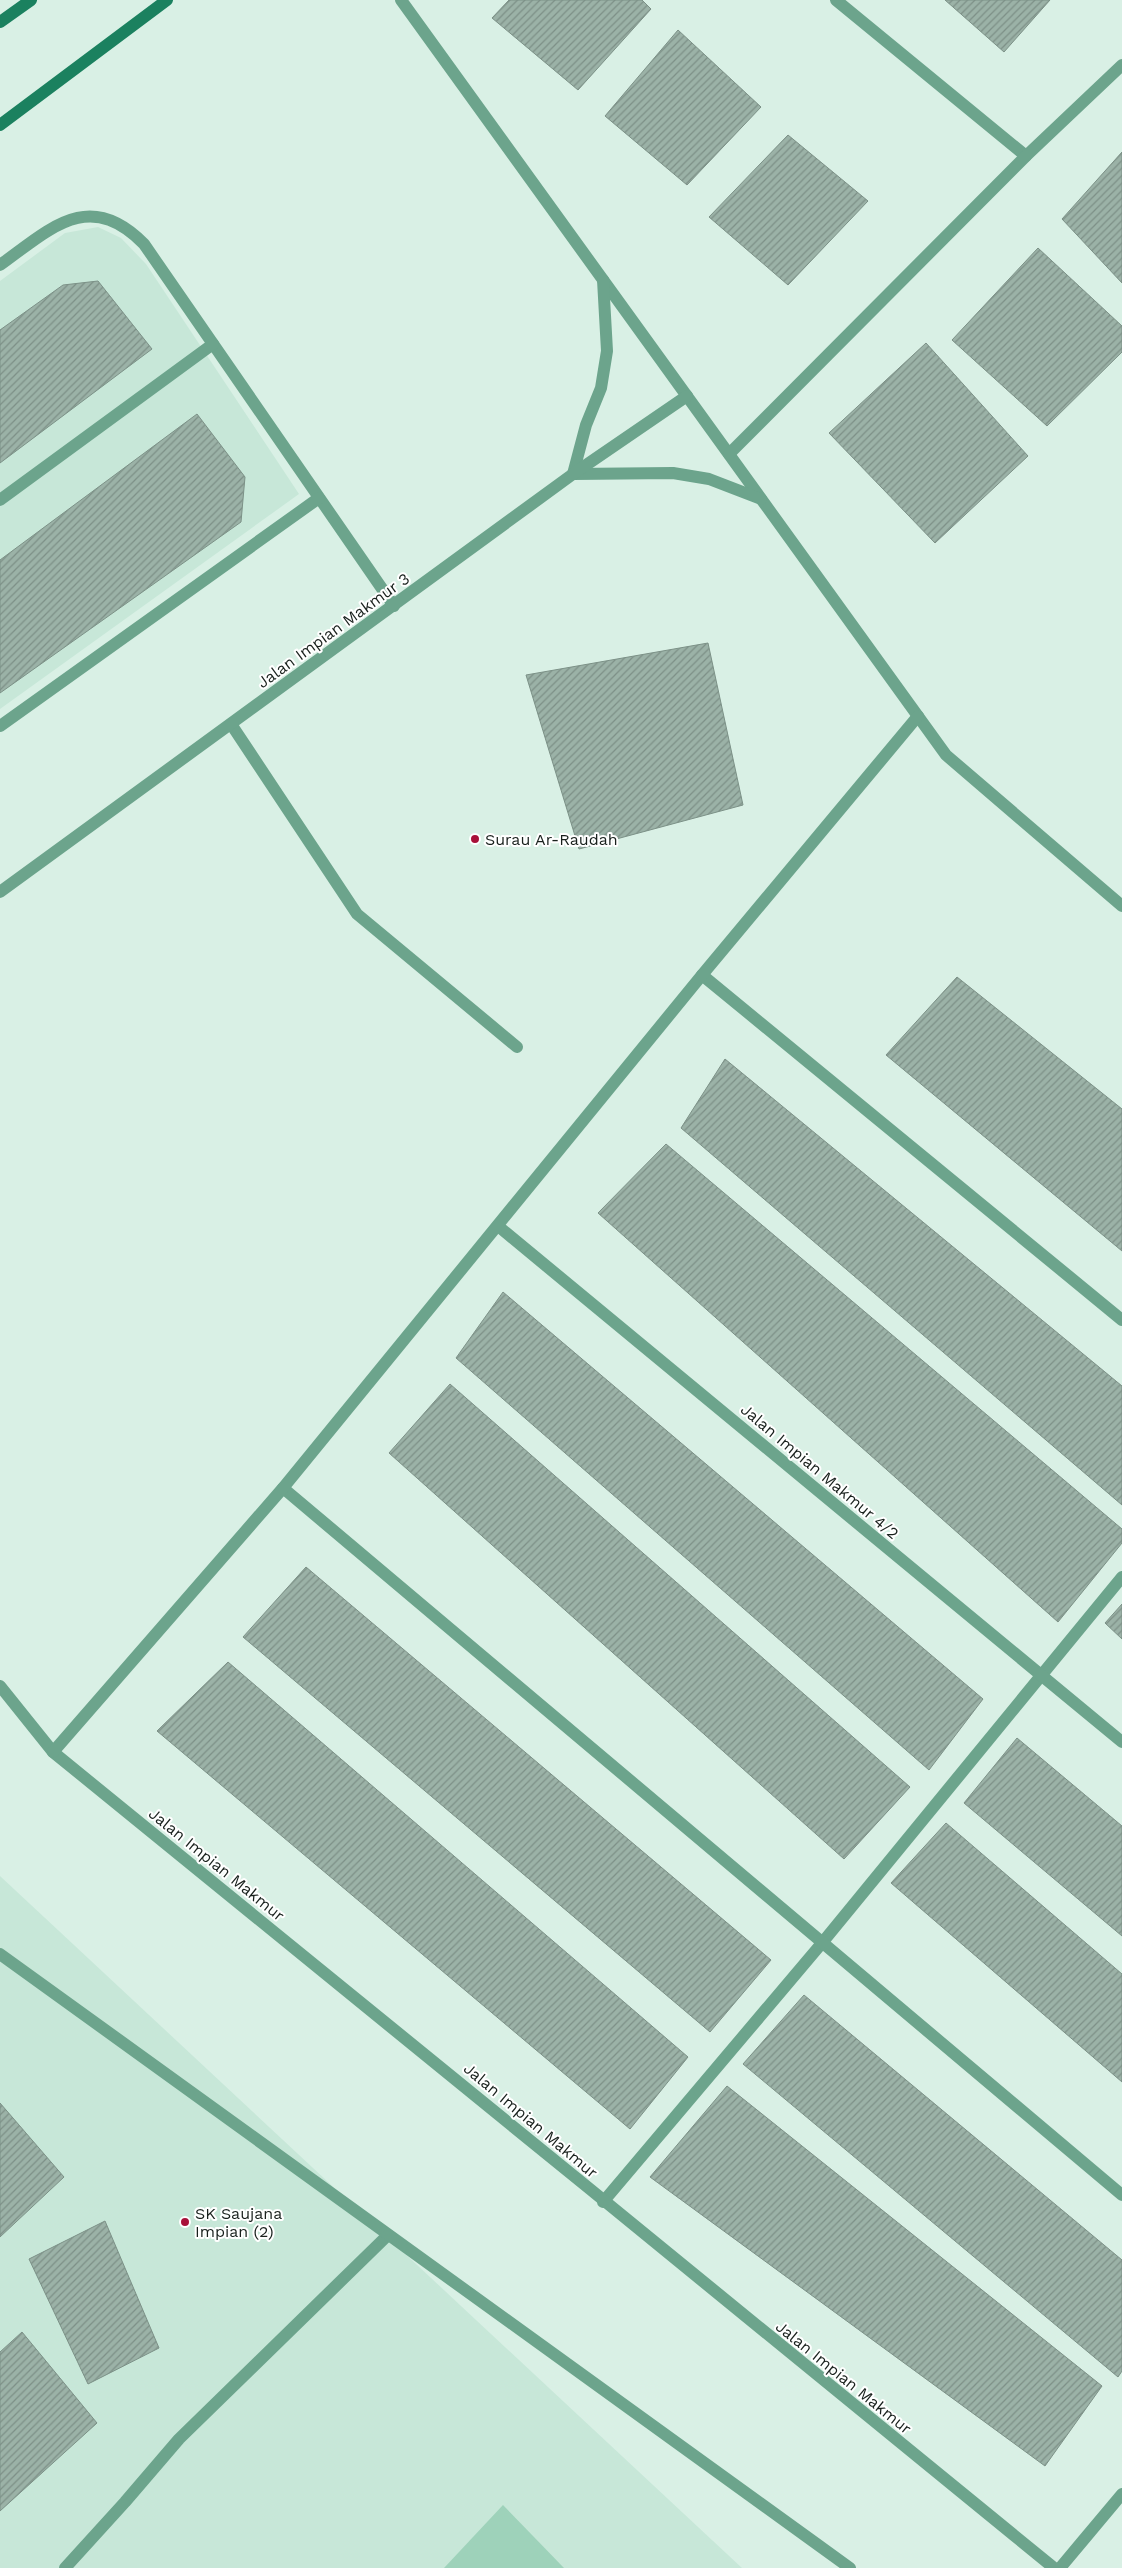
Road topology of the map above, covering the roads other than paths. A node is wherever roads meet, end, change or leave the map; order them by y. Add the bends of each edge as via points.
1 (31, 0) edge
2 (167, 0) edge
3 (401, 0) edge
4 (836, 0) edge
5 (0, 22) edge
6 (1122, 65) edge
7 (0, 125) edge
8 (1026, 156) junction
9 (0, 265) edge
10 (603, 280) junction
11 (213, 344) junction
12 (686, 396) junction
13 (728, 454) junction
14 (573, 474) junction
15 (319, 498) junction
16 (0, 500) edge
17 (762, 500) junction
18 (394, 606) junction
19 (918, 716) junction
20 (231, 724) junction
21 (0, 726) edge
22 (0, 892) edge
23 (1122, 906) edge
24 (702, 976) junction
25 (517, 1047) dead end
26 (498, 1226) junction
27 (1122, 1320) edge
28 (283, 1488) junction
29 (1122, 1577) edge
30 (1042, 1675) junction
31 (0, 1686) edge
32 (1122, 1742) edge
33 (53, 1752) junction
34 (822, 1943) junction
35 (0, 1954) edge
36 (1122, 2195) edge
37 (603, 2202) junction
38 (388, 2235) junction
39 (1122, 2494) edge
40 (65, 2568) edge
41 (850, 2568) edge
42 (1054, 2568) edge
43 (1060, 2568) edge

1 - 5 street
2 - 7 street
3 - 10 street
4 - 8 street
6 - 8 street
8 - 13 street
9 - 11 street via 50,229 70,219 90,216 111,219 130,229 144,244
10 - 12 street
10 - 14 street via 607,351 601,388 586,425
11 - 15 street
11 - 16 street
12 - 13 street
12 - 14 street, Jalan Impian Makmur 3
13 - 17 street
14 - 17 street via 673,473 709,479
14 - 18 street, Jalan Impian Makmur 3
15 - 18 street
15 - 21 street
17 - 19 street
18 - 20 street, Jalan Impian Makmur 3
19 - 23 street via 946,755
19 - 24 street
20 - 22 street, Jalan Impian Makmur 3
20 - 25 street via 357,914
24 - 26 street
24 - 27 street
26 - 28 street
26 - 30 street, Jalan Impian Makmur 4/2
28 - 33 street
28 - 34 street
29 - 30 street
30 - 32 street, Jalan Impian Makmur 4/2
30 - 34 street
31 - 33 street, Jalan Impian Makmur
33 - 37 street, Jalan Impian Makmur via 460,2081
34 - 36 street
34 - 37 street
35 - 38 street
37 - 42 street, Jalan Impian Makmur
38 - 40 street via 179,2438
38 - 41 street
39 - 43 street

